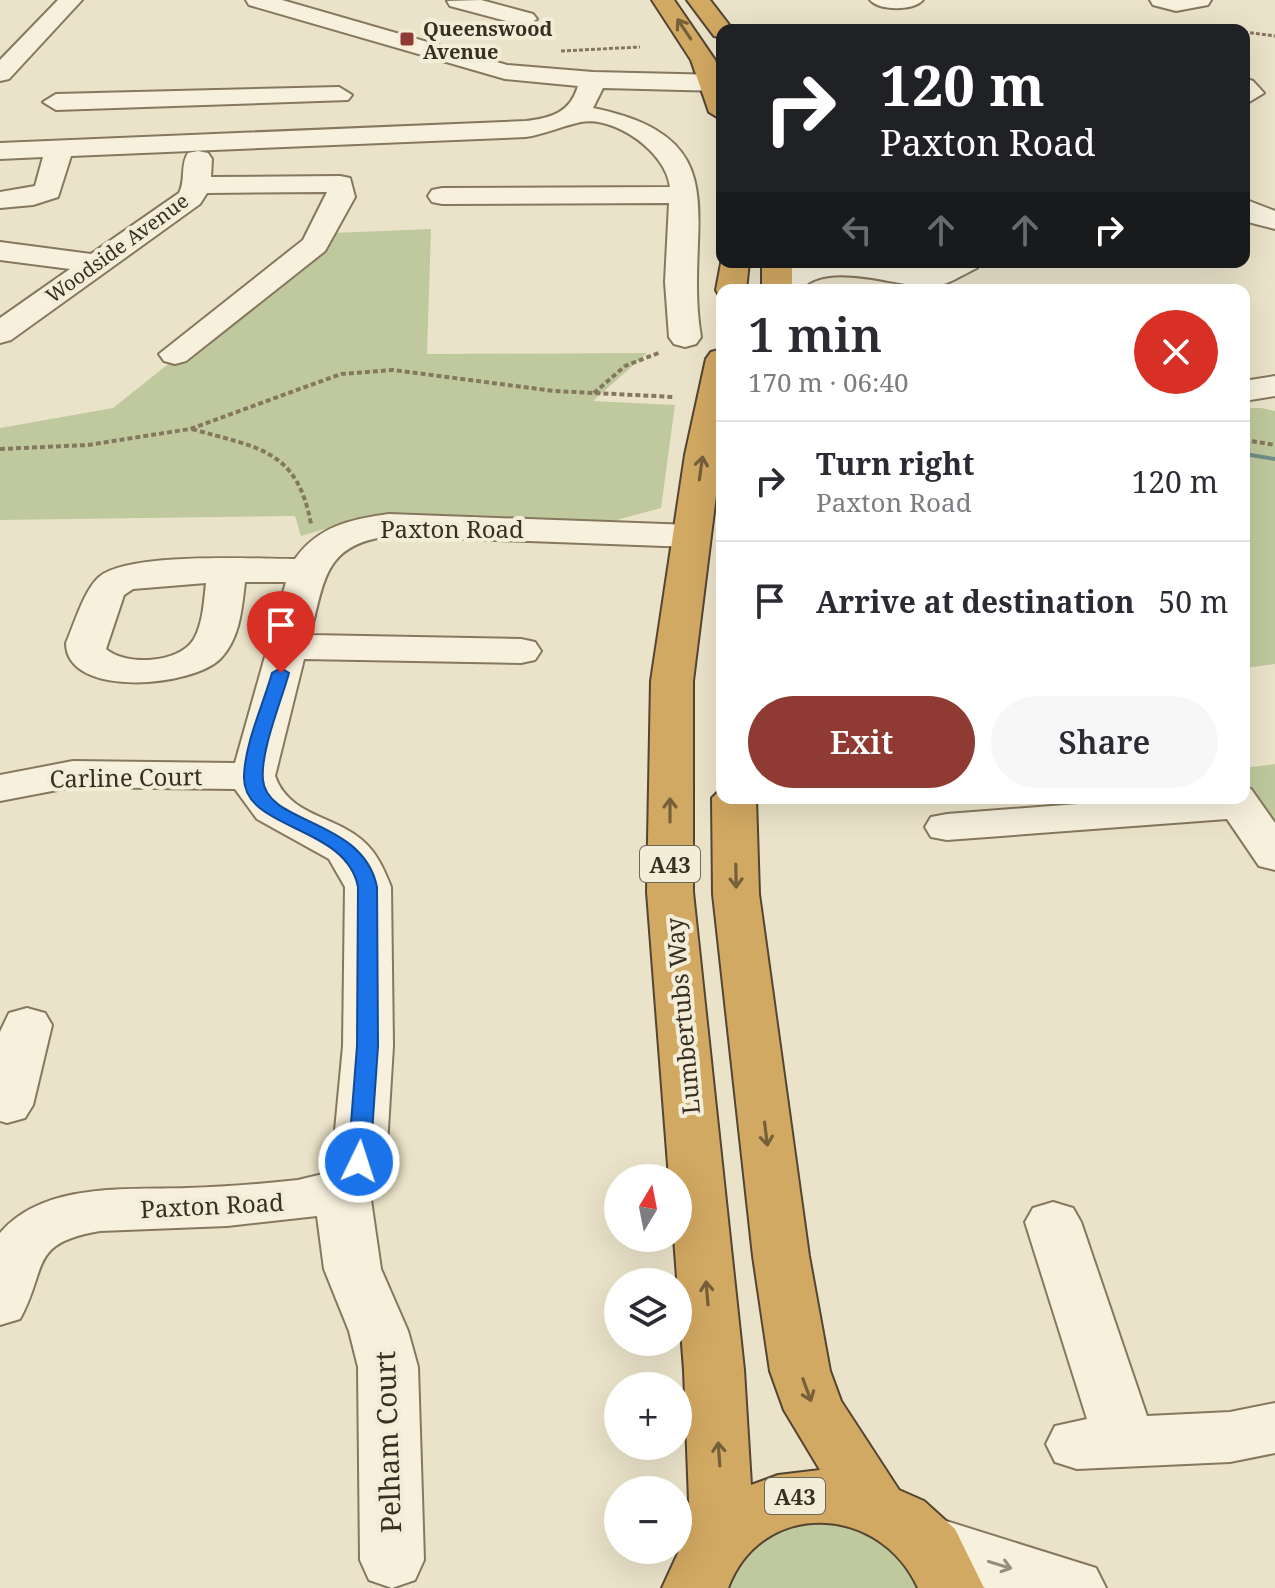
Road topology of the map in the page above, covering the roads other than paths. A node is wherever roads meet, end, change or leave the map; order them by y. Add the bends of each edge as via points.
1 (71, 0) edge
2 (257, 0) edge
3 (663, 0) edge
4 (698, 0) edge
5 (881, 0) edge
6 (912, 0) edge
7 (1161, 0) edge
8 (1200, 0) edge
9 (453, 3) edge
10 (508, 18) dead end
11 (717, 24) edge
12 (505, 72) junction
13 (0, 74) edge
14 (713, 75) edge
15 (593, 80) junction
16 (339, 95) dead end
17 (234, 97) junction
18 (521, 98) dead end
19 (56, 102) dead end
20 (578, 114) junction
21 (231, 142) junction
22 (198, 143) junction
23 (59, 149) junction
24 (0, 151) edge
25 (197, 185) junction
26 (683, 195) junction
27 (442, 196) dead end
28 (1275, 196) edge
29 (1250, 199) edge
30 (0, 200) edge
31 (1250, 210) edge
32 (1275, 220) edge
33 (0, 251) edge
34 (96, 264) junction
35 (829, 268) edge
36 (860, 268) edge
37 (917, 268) edge
38 (959, 268) edge
39 (787, 284) edge
40 (942, 284) edge
41 (0, 333) edge
42 (704, 348) edge
43 (175, 354) dead end
44 (1275, 386) edge
45 (1250, 390) edge
46 (691, 536) junction
47 (317, 556) junction
48 (227, 571) dead end
49 (288, 647) junction
50 (521, 651) dead end
51 (253, 776) junction
52 (0, 788) edge
53 (734, 804) edge
54 (1204, 804) edge
55 (1239, 804) edge
56 (947, 827) dead end
57 (1275, 856) edge
58 (342, 1188) junction
59 (1053, 1222) dead end
60 (15, 1230) edge
61 (0, 1303) edge
62 (1275, 1428) edge
63 (876, 1507) junction
64 (392, 1560) dead end
65 (939, 1565) edge
66 (694, 1569) edge
67 (1073, 1588) edge

1 - 13 street
2 - 12 street
14 -> 3 highway
4 - 11 highway
5 - 6 street
7 - 8 street
9 - 10 street
12 - 15 street
12 - 18 street via 506,83
14 - 15 street
15 - 20 street via 587,104
16 - 17 street
17 - 19 street
17 - 21 street
20 - 21 street via 553,125 517,130
20 - 26 street, Lumbertubs Way via 625,123 658,143 678,164
21 - 22 street
22 - 23 street
22 - 25 street, Woodside Avenue
23 - 24 street
23 - 30 street via 48,191
25 - 34 street, Woodside Avenue via 182,204
25 - 43 street via 340,184 341,197 315,245
26 - 27 street
26 - 42 street, Lumbertubs Way via 680,306
28 - 29 street
31 - 32 street
33 - 34 street
34 - 41 street, Woodside Avenue
35 - 39 street via 803,269
36 - 40 street
37 - 40 street
38 - 40 street
46 -> 42 highway, Lumbertubs Way / A43
44 - 45 street
46 - 47 street, Paxton Road via 415,524 369,527
66 -> 46 highway, Lumbertubs Way / A43 via 714,1370 670,892 672,681
47 - 48 street
47 - 49 street
49 - 50 street
49 - 51 street
51 - 52 street, Carline Court via 73,774
51 - 58 street via 255,790 274,811 344,846 364,870 368,887 367,1061 359,1162
53 -> 63 highway, A43 via 736,894 800,1371 814,1410
54 - 56 street
55 - 57 street
58 - 60 street, Paxton Road via 303,1200 72,1214
58 - 64 street, Pelham Court via 348,1255 383,1336 388,1367
59 - 62 street via 1101,1443 1230,1437
60 - 61 street, Paxton Road via 17,1247
63 - 65 highway, A43 via 903,1522
63 - 66 highway, A43 via 835,1496 792,1496 753,1509
65 -> 67 street

